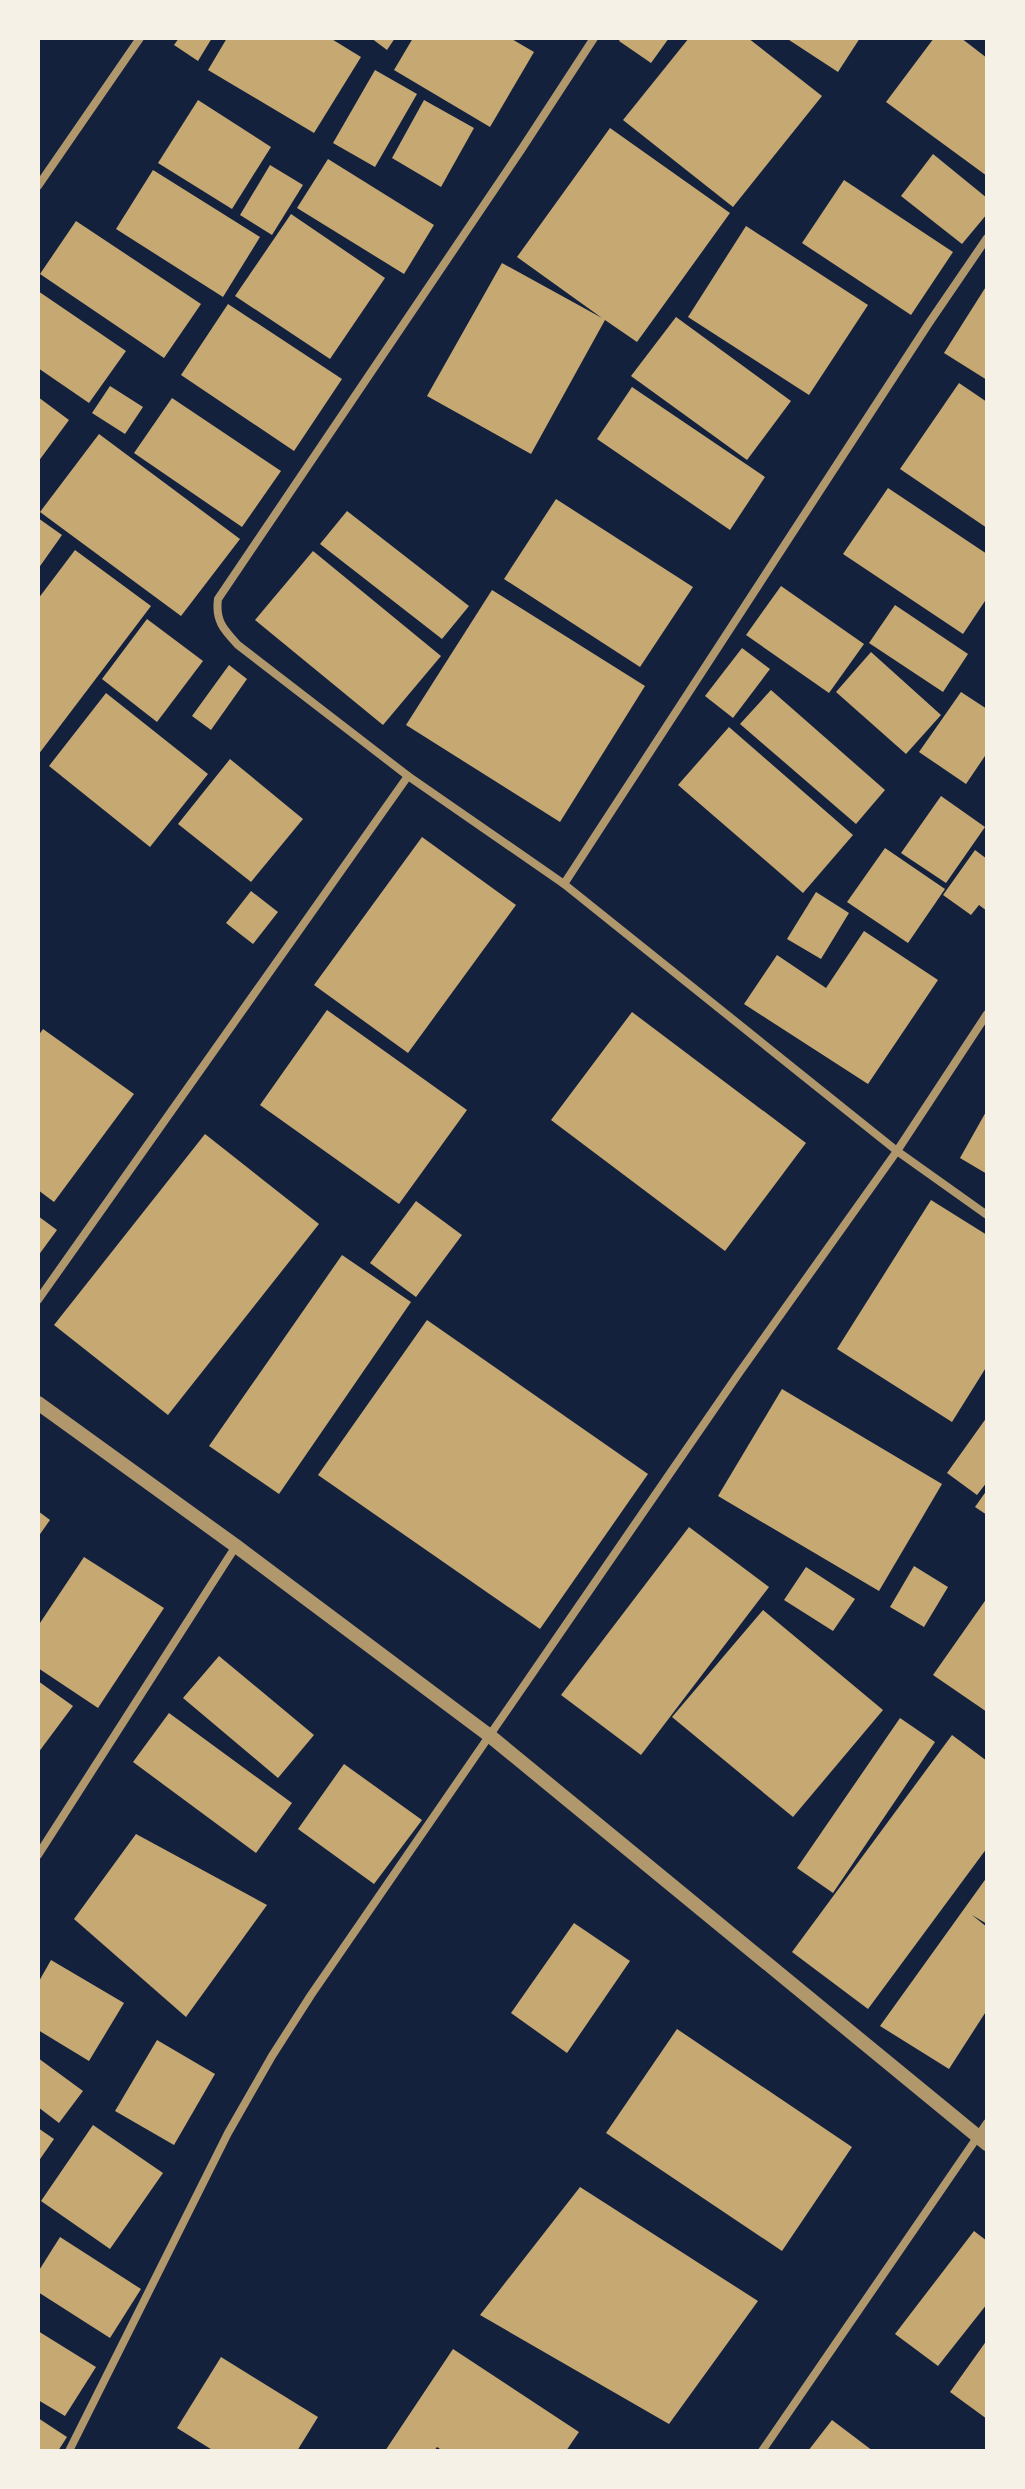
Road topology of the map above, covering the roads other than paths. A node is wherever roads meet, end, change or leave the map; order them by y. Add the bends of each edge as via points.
1 (140, 38) edge
2 (594, 38) edge
3 (38, 186) edge
4 (987, 238) edge
5 (408, 776) junction
6 (564, 884) junction
7 (987, 1014) edge
8 (897, 1151) junction
9 (987, 1215) edge
10 (38, 1300) edge
11 (38, 1403) edge
12 (236, 1546) junction
13 (490, 1736) junction
14 (38, 1855) edge
15 (987, 2123) edge
16 (982, 2140) edge
17 (69, 2451) edge
18 (762, 2451) edge

1 - 3 street
2 - 5 street via 218,599 221,628 238,645
4 - 6 street
5 - 6 street
5 - 10 street
6 - 8 street
7 - 8 street
8 - 9 street
8 - 13 street
11 - 12 street
12 - 13 street
12 - 14 street
13 - 16 street
13 - 17 street via 272,2056
15 - 16 street
16 - 18 street

